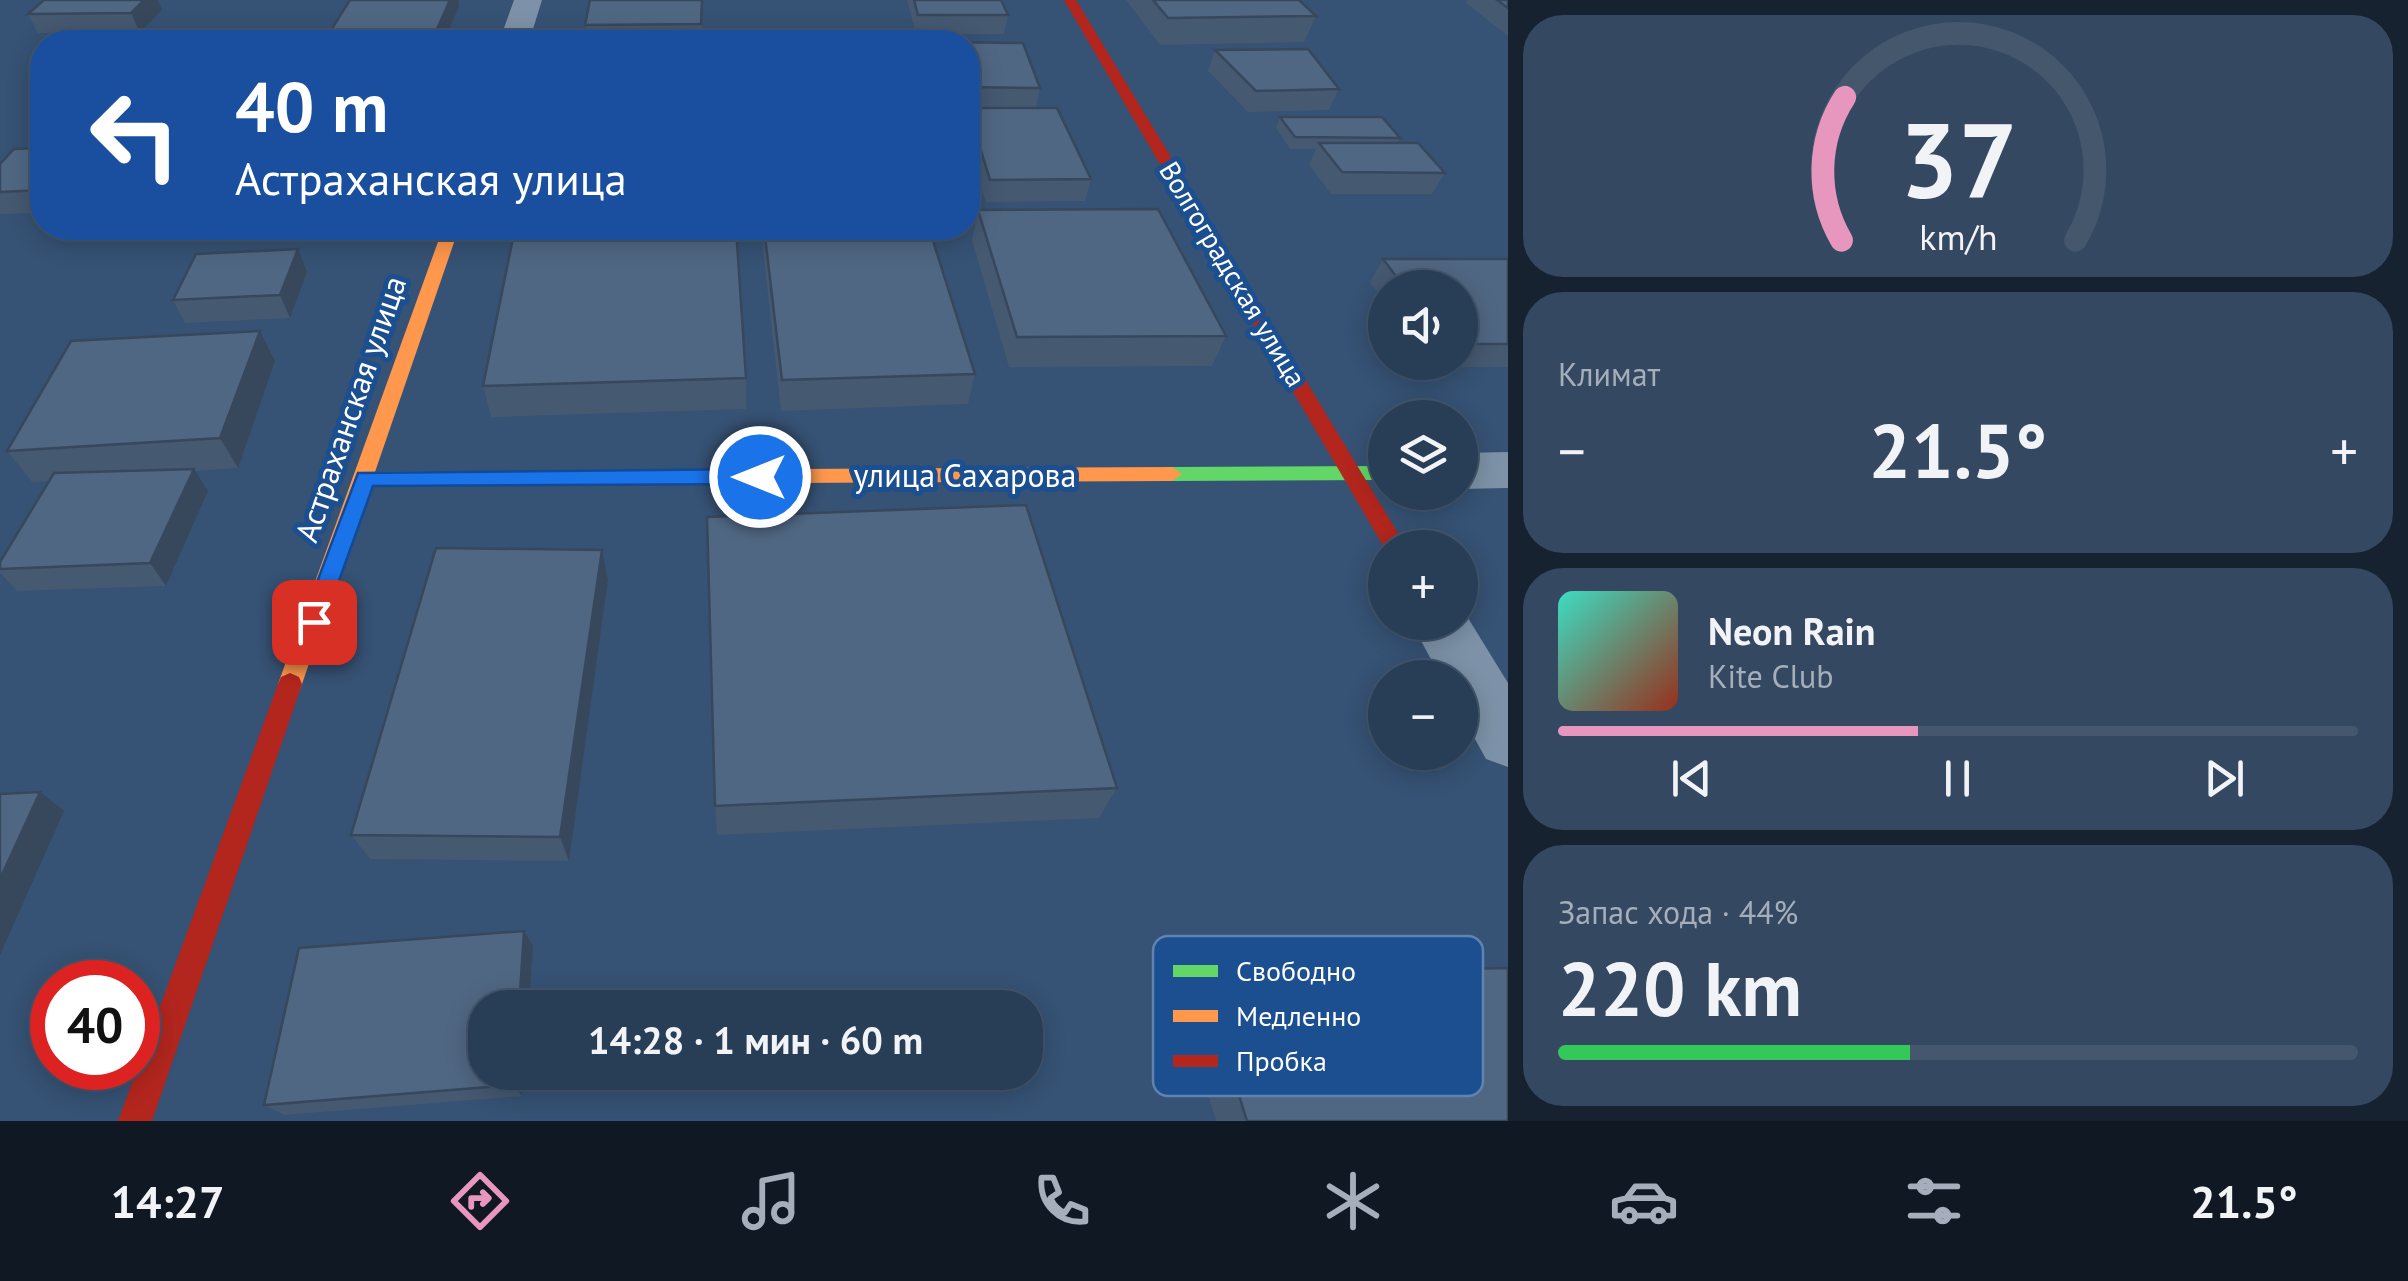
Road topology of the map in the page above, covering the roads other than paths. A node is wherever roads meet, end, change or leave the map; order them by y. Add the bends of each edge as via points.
1 (528, 0) edge
2 (1070, 0) edge
3 (518, 30) edge
4 (447, 240) edge
5 (1508, 470) edge
6 (1478, 471) edge
7 (1352, 474) junction
8 (1368, 474) edge
9 (365, 479) junction
10 (1385, 530) edge
11 (1450, 640) edge
12 (1508, 739) edge
13 (135, 1121) edge

1 - 3 street
2 - 7 street, Волгоградская улица
4 - 9 street, Астраханская улица
5 - 6 street
7 - 8 street, улица Сахарова
7 - 9 street, улица Сахарова
7 - 10 street, Волгоградская улица
9 - 13 street, Астраханская улица
11 - 12 street

